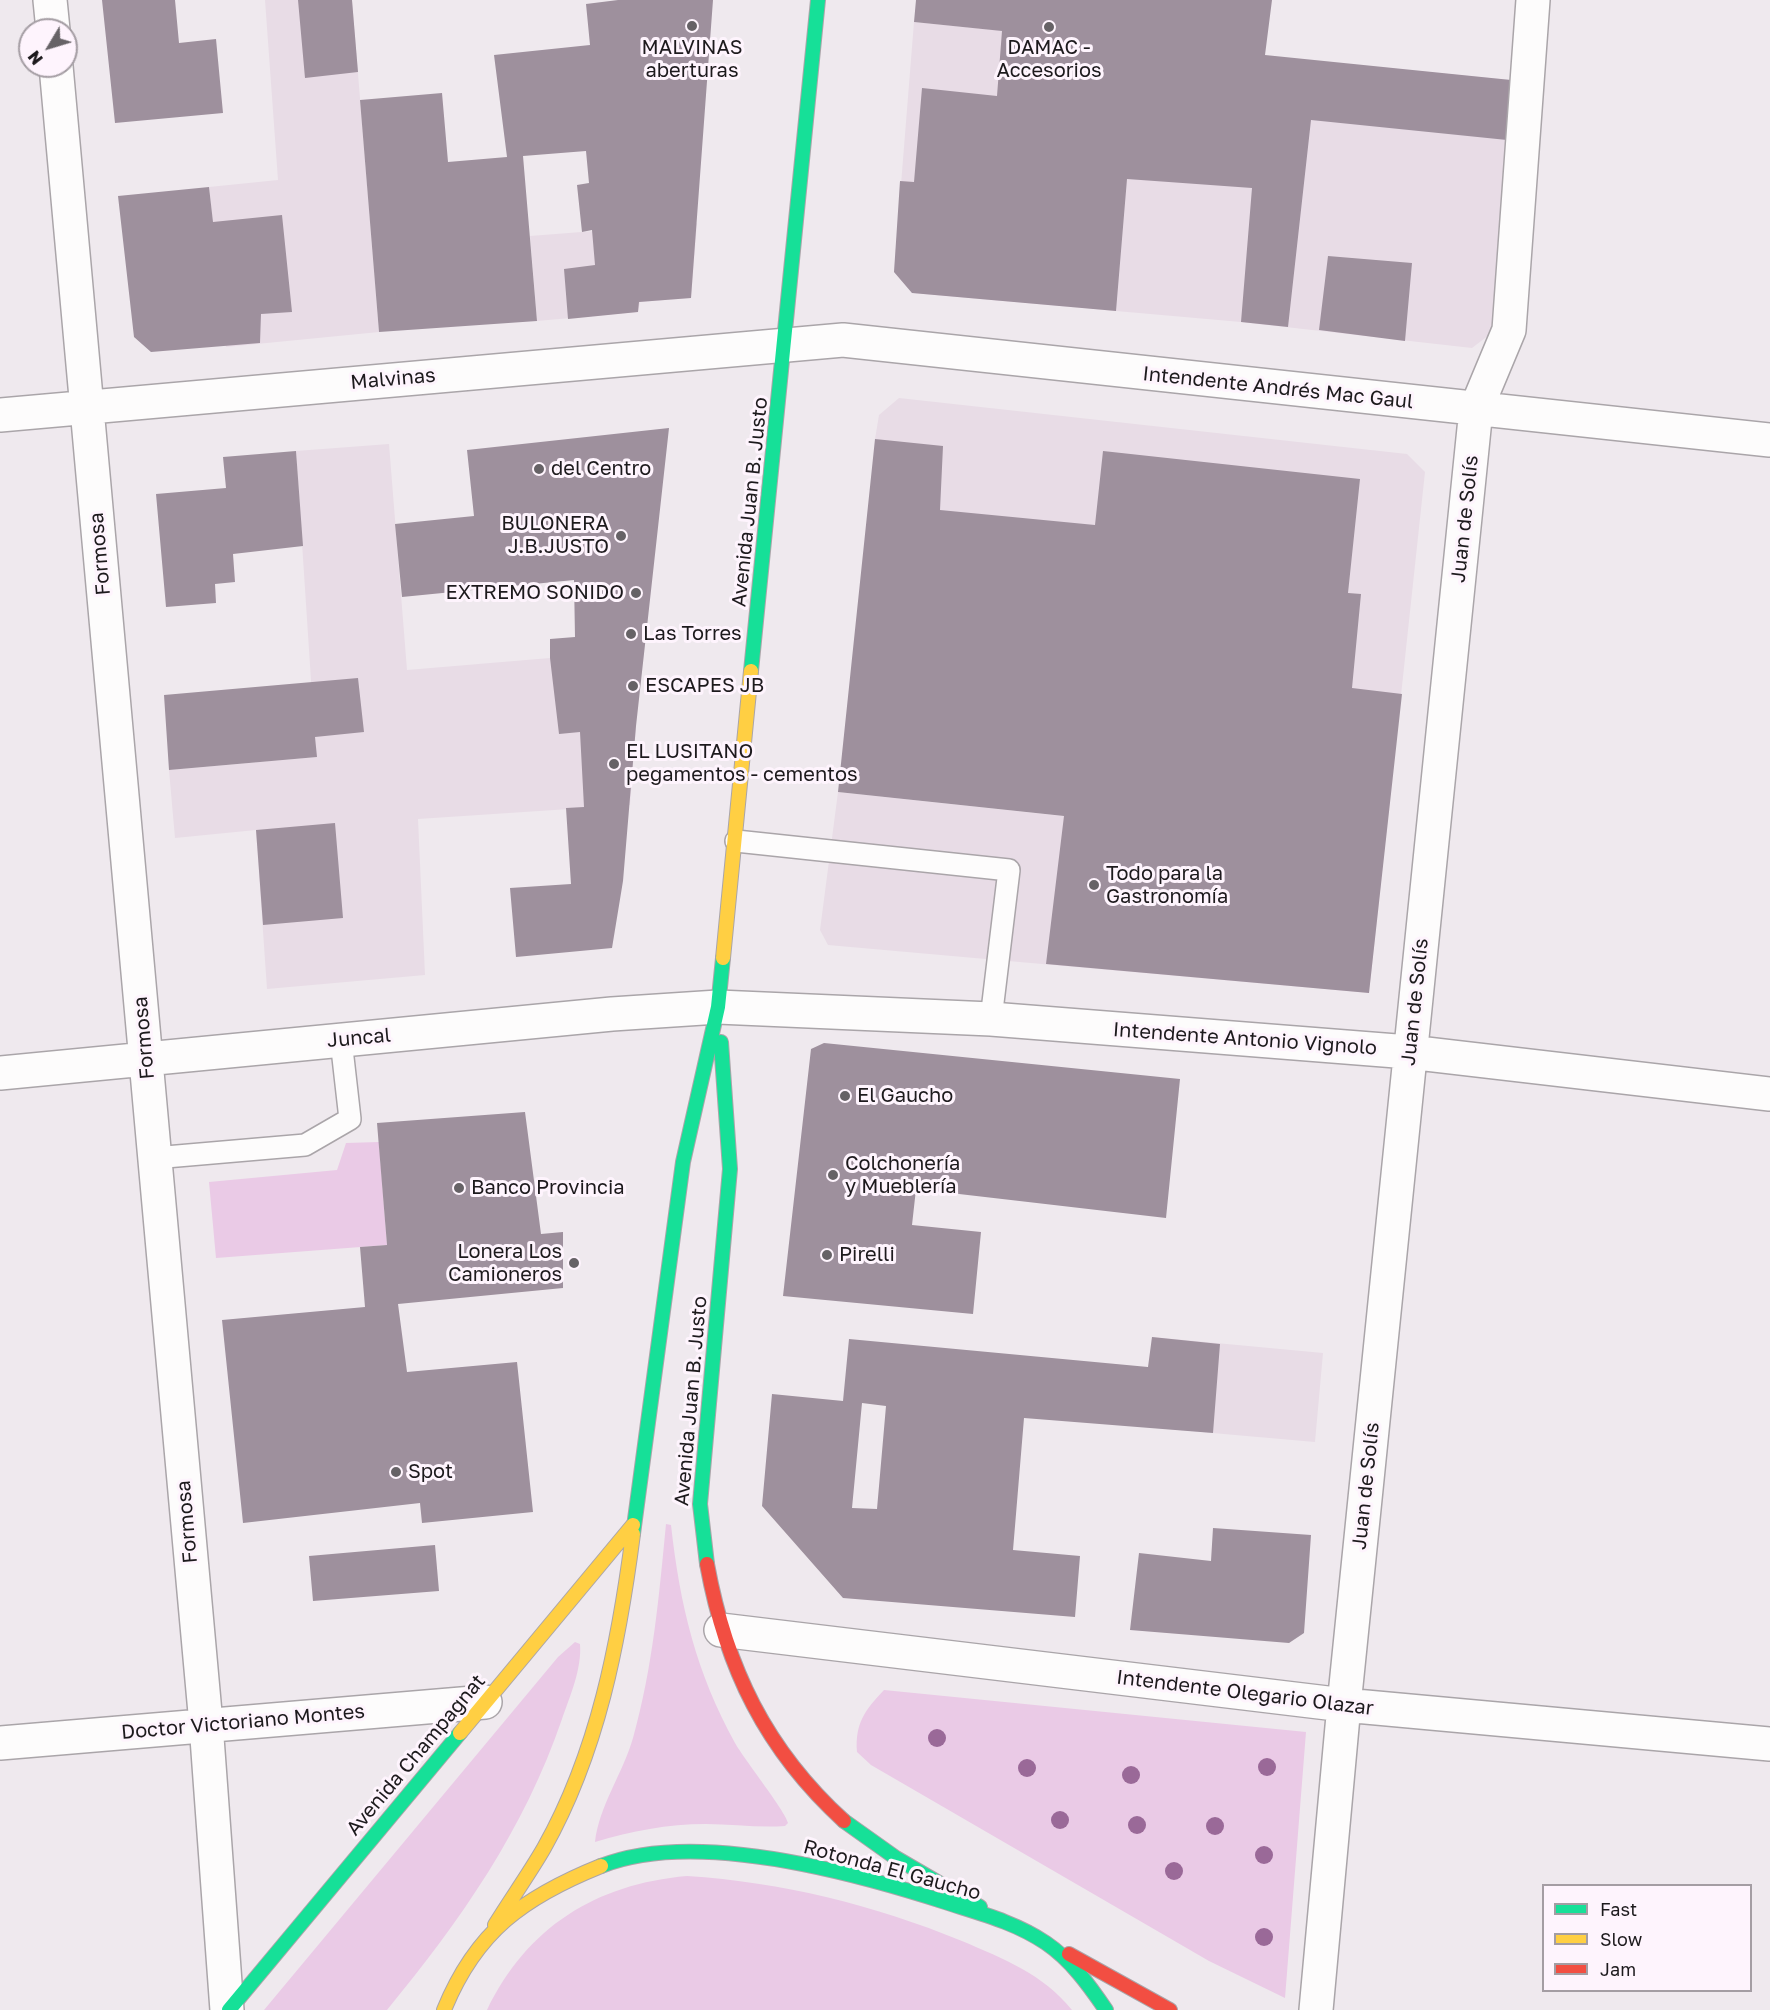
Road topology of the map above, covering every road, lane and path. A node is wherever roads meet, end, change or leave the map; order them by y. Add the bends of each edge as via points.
1 (50, 0) edge
2 (818, 0) edge
3 (1533, 0) edge
4 (52, 18) edge
5 (57, 78) edge
6 (786, 344) junction
7 (87, 407) junction
8 (1476, 409) junction
9 (0, 415) edge
10 (1770, 440) edge
11 (736, 841) junction
12 (718, 1007) junction
13 (991, 1019) junction
14 (341, 1040) junction
15 (1409, 1052) junction
16 (146, 1059) junction
17 (0, 1073) edge
18 (1770, 1094) edge
19 (154, 1158) junction
20 (633, 1525) junction
21 (721, 1630) junction
22 (485, 1702) junction
23 (1344, 1705) junction
24 (206, 1724) junction
25 (0, 1743) edge
26 (1770, 1744) edge
27 (1003, 1922) junction
28 (490, 1931) junction
29 (1046, 1942) junction
30 (455, 1979) junction
31 (228, 2010) edge
32 (433, 2010) edge
33 (444, 2010) edge
34 (1106, 2010) edge
35 (1170, 2010) edge
36 (1316, 2010) edge

1 - 4 street
2 - 6 main road, Avenida Juan B. Justo
3 - 8 street, Juan de Solís via 1509,330
5 - 7 street, Formosa
6 - 7 street, Malvinas
6 - 8 street, Intendente Andrés Mac Gaul via 843,340
6 - 11 main road, Avenida Juan B. Justo
7 - 9 street, Malvinas
7 - 16 street, Formosa
8 - 10 street, Intendente Andrés Mac Gaul
8 - 15 street, Juan de Solís
11 - 12 main road, Avenida Juan B. Justo
11 - 13 lane via 1009,870
12 - 13 street, Intendente Antonio Vignolo
12 - 14 street, Juncal
12 - 20 main road, Avenida Juan B. Justo via 683,1162
12 - 21 main road, Avenida Juan B. Justo via 730,1169 700,1504 703,1548
13 - 15 street, Intendente Antonio Vignolo
14 - 16 street, Juncal
14 - 19 lane via 350,1119 305,1144
15 - 18 street, Intendente Antonio Vignolo
15 - 23 street, Juan de Solís
16 - 17 street, Juncal
16 - 19 street, Formosa
19 - 24 street, Formosa
20 - 22 main road, Avenida Champagnat
20 - 28 main road, Avenida Juan B. Justo via 622,1619 588,1747 544,1848
21 - 23 street, Intendente Olegario Olazar
21 - 27 main road, Avenida Juan B. Justo via 760,1719 787,1763 816,1796 849,1826 886,1851
22 - 24 street, Doctor Victoriano Montes
22 - 31 main road, Avenida Champagnat
23 - 26 street, Intendente Olegario Olazar
23 - 36 street, Juan de Solís
24 - 25 street, Doctor Victoriano Montes
24 - 31 street, Formosa
27 - 28 main road, Rotonda El Gaucho via 912,1891 797,1862 674,1854 620,1860 594,1868 535,1900
27 - 29 main road, Rotonda El Gaucho
28 - 30 main road, Rotonda El Gaucho
29 - 34 main road, Rotonda El Gaucho via 1073,1965
29 - 35 main road
30 - 32 main road
30 - 33 main road, Rotonda El Gaucho

